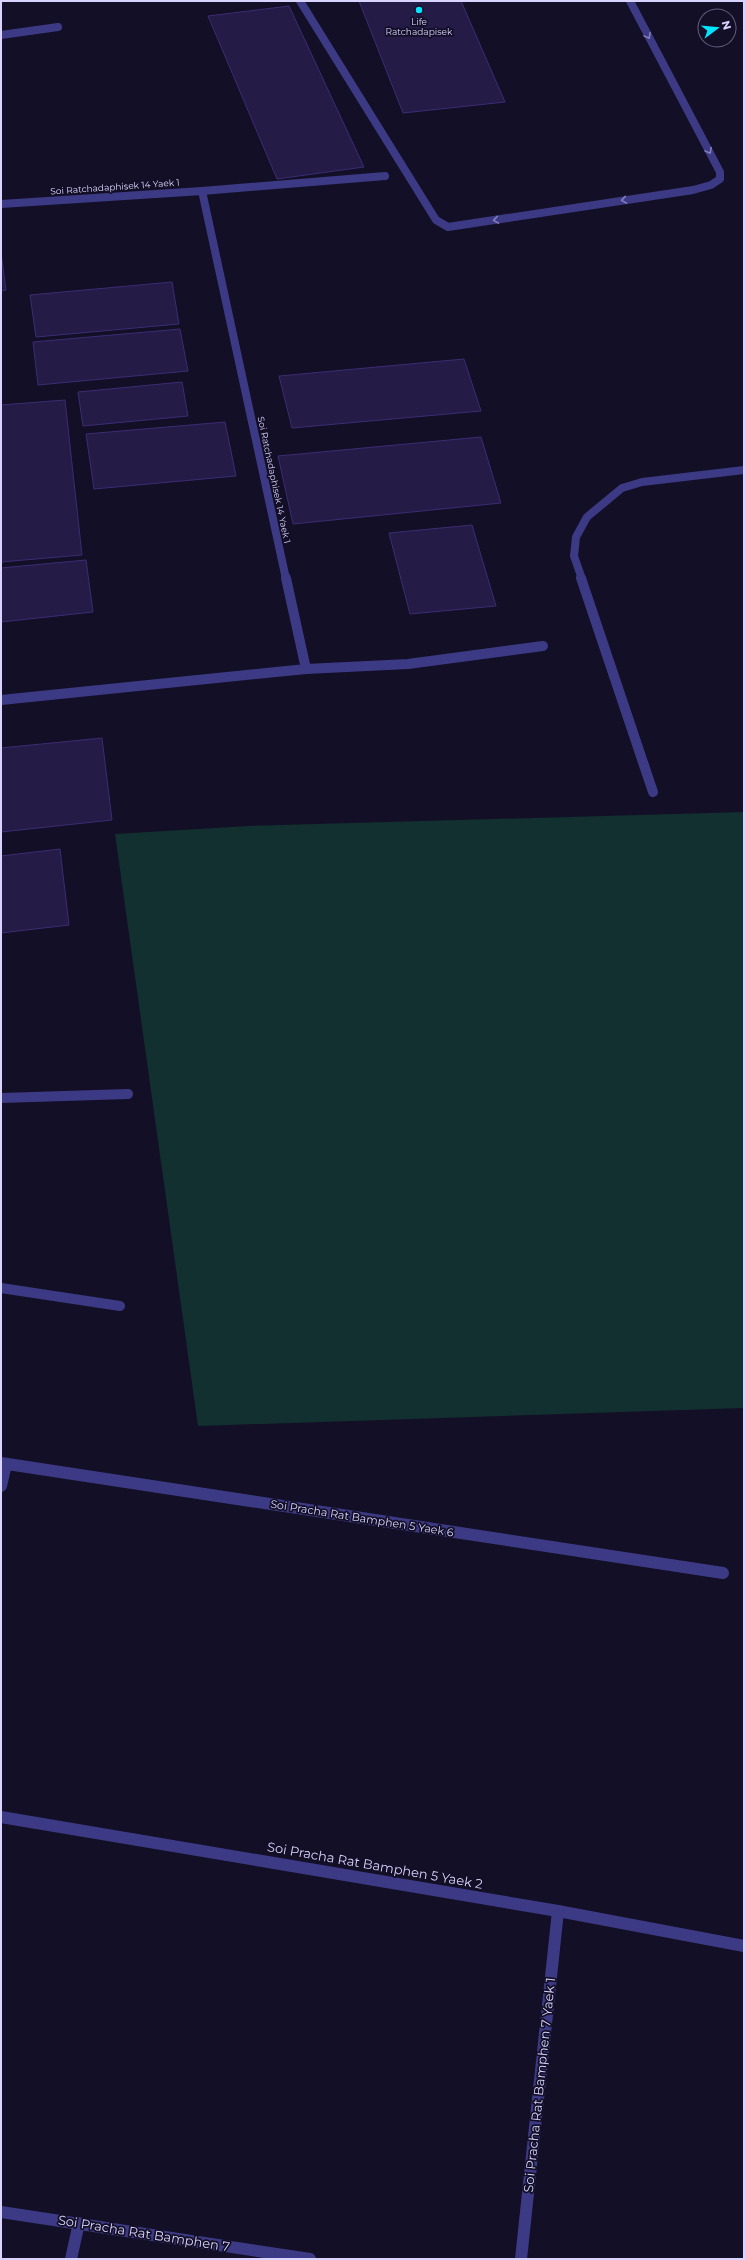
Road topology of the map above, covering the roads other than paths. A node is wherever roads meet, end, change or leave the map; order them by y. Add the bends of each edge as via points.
1 (300, 1) edge
2 (630, 1) edge
3 (58, 27) dead end
4 (1, 35) edge
5 (385, 176) dead end
6 (202, 191) junction
7 (1, 204) edge
8 (744, 470) edge
9 (543, 646) dead end
10 (306, 670) junction
11 (1, 700) edge
12 (653, 792) dead end
13 (128, 1094) dead end
14 (1, 1098) edge
15 (1, 1288) edge
16 (120, 1306) dead end
17 (4, 1464) edge
18 (1, 1486) edge
19 (723, 1573) dead end
20 (1, 1817) edge
21 (558, 1911) junction
22 (744, 1946) edge
23 (1, 2212) edge
24 (79, 2223) junction
25 (71, 2259) edge
26 (310, 2259) edge
27 (520, 2259) edge

2 -> 1 street via 720,172 720,179 711,185 693,190 448,227 436,220
3 - 4 street
5 - 6 street
6 - 7 street, Soi Ratchadaphisek 14 Yaek 1
6 - 10 street, Soi Ratchadaphisek 14 Yaek 1
8 - 12 street via 642,482 622,488 587,517 576,537 574,556
9 - 10 street via 408,664
10 - 11 street
13 - 14 street
15 - 16 street
17 - 18 street
17 - 19 street, Soi Pracha Rat Bamphen 5 Yaek 6
20 - 21 street, Soi Pracha Rat Bamphen 5 Yaek 2
21 - 22 street, Soi Pracha Rat Bamphen 5 Yaek 2
21 - 27 street, Soi Pracha Rat Bamphen 7 Yaek 1
23 - 24 street, Soi Pracha Rat Bamphen 7
24 - 25 street
24 - 26 street, Soi Pracha Rat Bamphen 7

